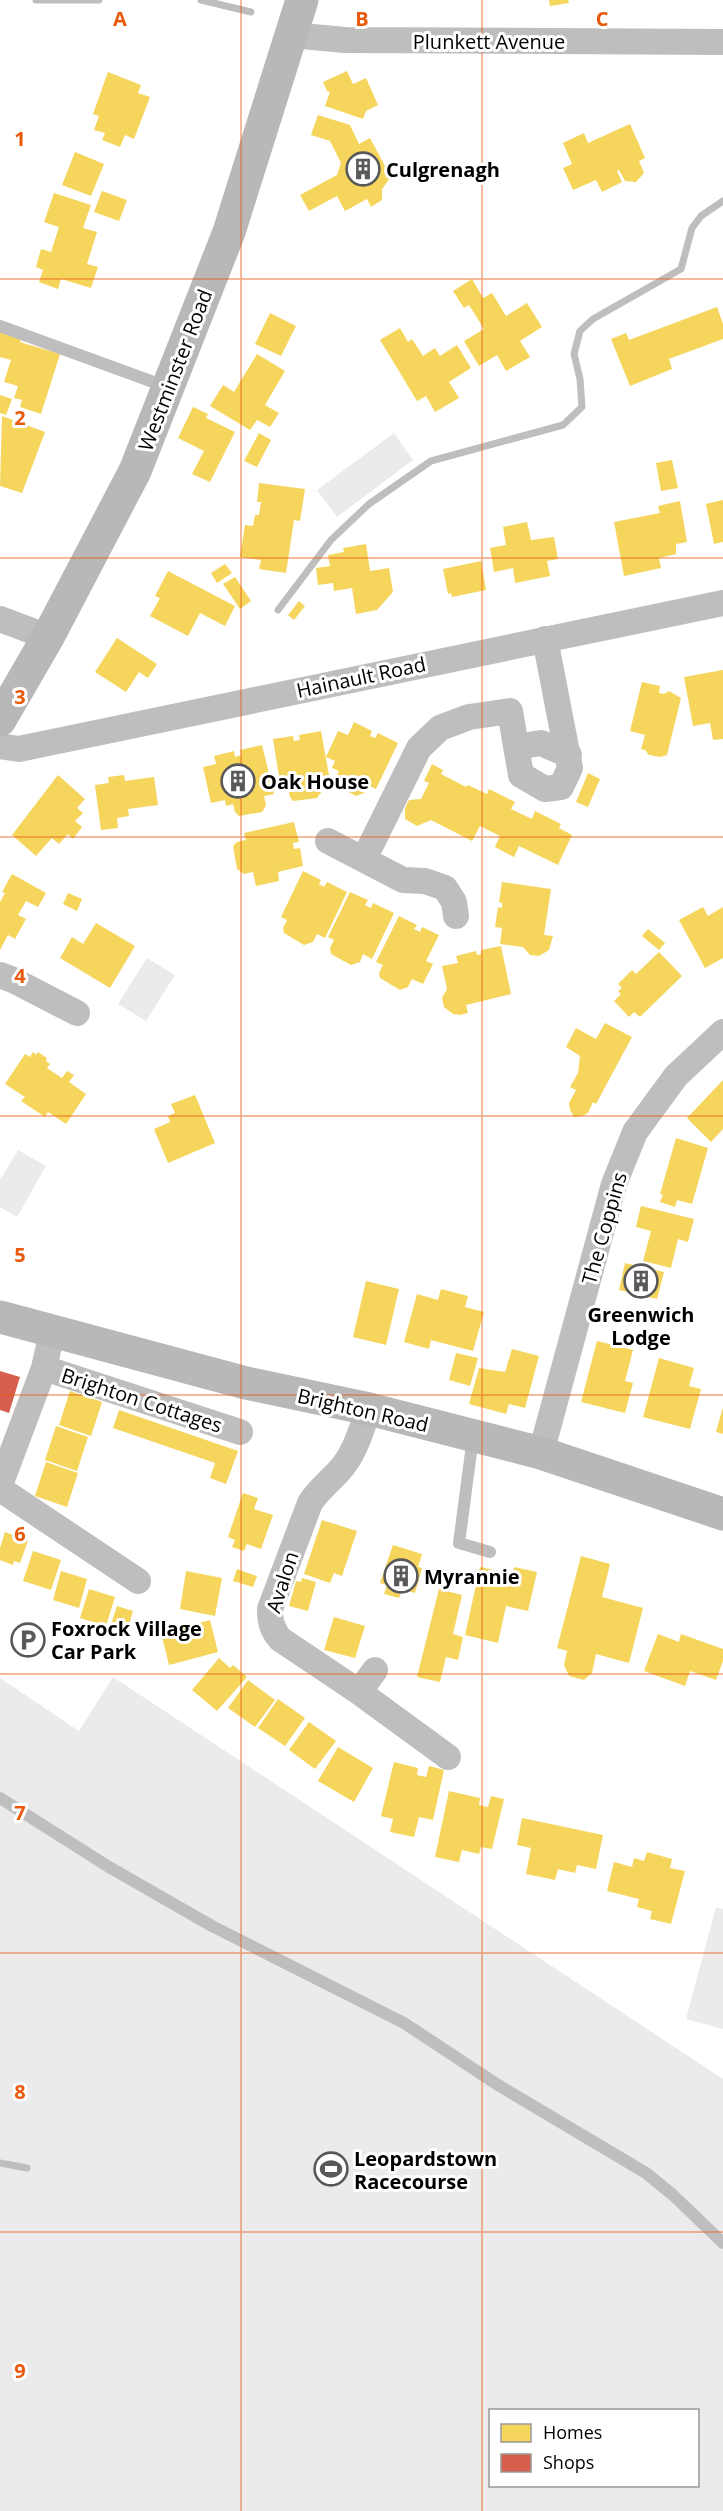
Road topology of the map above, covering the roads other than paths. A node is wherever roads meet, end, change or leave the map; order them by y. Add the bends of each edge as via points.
1 (302, 0) edge
2 (291, 35) junction
3 (723, 42) edge
4 (0, 326) edge
5 (168, 387) junction
6 (723, 603) edge
7 (0, 619) edge
8 (48, 637) junction
9 (545, 639) junction
10 (0, 720) edge
11 (0, 746) edge
12 (516, 747) junction
13 (569, 755) junction
14 (328, 841) dead end
15 (364, 859) junction
16 (456, 916) dead end
17 (0, 975) edge
18 (77, 1012) dead end
19 (723, 1032) edge
20 (0, 1317) edge
21 (52, 1333) junction
22 (44, 1368) junction
23 (369, 1409) junction
24 (240, 1432) dead end
25 (473, 1436) junction
26 (541, 1453) junction
27 (0, 1487) edge
28 (723, 1514) edge
29 (490, 1552) dead end
30 (129, 1567) dead end
31 (375, 1670) dead end
32 (359, 1692) junction
33 (448, 1757) dead end
34 (0, 1798) edge
35 (723, 2243) edge

1 - 2 street, Westminster Road
2 - 3 street, Plunkett Avenue via 345,40
2 - 5 street, Westminster Road via 229,232
4 - 5 lane
5 - 8 street, Westminster Road via 135,471
6 - 9 street, Hainault Road
7 - 8 street
8 - 10 street, Westminster Road
9 - 11 street, Hainault Road via 18,749
9 - 13 street
12 - 13 street via 541,744
12 - 13 street via 521,775 545,789 561,787 570,768
12 - 15 street via 510,711 469,717 440,728 419,748
14 - 15 street
15 - 16 street via 403,880 425,881 445,888 454,902
17 - 18 street
19 - 26 street, The Coppins via 676,1076 635,1131 614,1184
20 - 21 street, Brighton Road
21 - 22 street
21 - 23 street, Brighton Road via 246,1383
22 - 24 street, Brighton Cottages
22 - 27 street
23 - 25 street, Brighton Road
23 - 32 street, Avalon via 351,1454 310,1503 270,1609 273,1630 280,1640
25 - 26 street, Brighton Road
25 - 29 lane via 459,1543
26 - 28 street, Brighton Road
27 - 30 street
31 - 32 street
32 - 33 street, Avalon
34 - 35 lane via 109,1868 212,1926 404,2023 498,2085 646,2173

